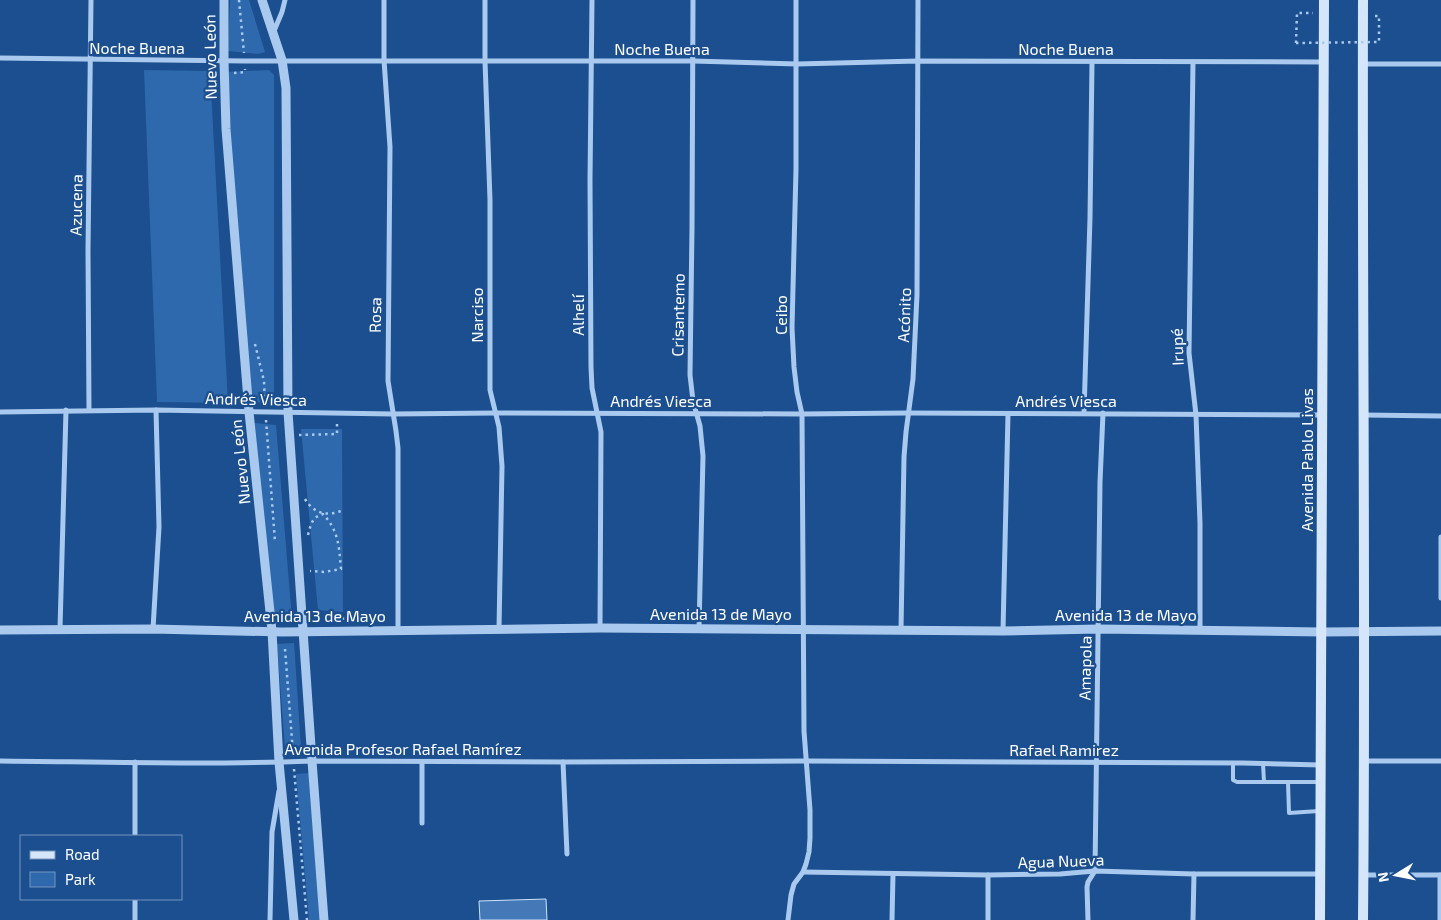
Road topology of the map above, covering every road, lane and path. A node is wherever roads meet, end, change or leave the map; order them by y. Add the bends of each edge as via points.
1 (91, 0) edge
2 (224, 0) edge
3 (239, 0) edge
4 (262, 0) edge
5 (285, 0) edge
6 (384, 0) edge
7 (485, 0) edge
8 (592, 0) edge
9 (692, 0) edge
10 (796, 0) edge
11 (918, 0) edge
12 (1324, 0) edge
13 (1363, 0) edge
14 (1324, 13) junction
15 (1379, 16) dead end
16 (273, 31) junction
17 (244, 54) dead end
18 (0, 58) edge
19 (90, 60) junction
20 (224, 60) junction
21 (282, 60) junction
22 (384, 60) junction
23 (485, 60) junction
24 (693, 61) junction
25 (918, 61) junction
26 (591, 62) junction
27 (1092, 62) junction
28 (1193, 62) junction
29 (1323, 62) junction
30 (797, 64) junction
31 (1363, 64) junction
32 (1441, 64) edge
33 (264, 381) dead end
34 (66, 410) junction
35 (89, 410) junction
36 (156, 410) junction
37 (0, 412) edge
38 (250, 412) junction
39 (266, 412) junction
40 (288, 412) junction
41 (336, 413) junction
42 (496, 413) junction
43 (908, 413) junction
44 (1084, 413) junction
45 (1103, 413) junction
46 (393, 414) junction
47 (598, 414) junction
48 (696, 414) junction
49 (802, 414) junction
50 (1008, 414) junction
51 (1196, 414) junction
52 (1321, 415) junction
53 (1364, 415) junction
54 (1441, 416) edge
55 (298, 443) dead end
56 (304, 504) dead end
57 (343, 510) dead end
58 (323, 514) junction
59 (306, 530) dead end
60 (1441, 538) edge
61 (275, 542) dead end
62 (311, 579) dead end
63 (1441, 598) edge
64 (313, 606) dead end
65 (600, 628) junction
66 (60, 629) junction
67 (499, 629) junction
68 (699, 629) junction
69 (1098, 629) junction
70 (0, 630) edge
71 (153, 630) junction
72 (398, 630) junction
73 (803, 630) junction
74 (900, 630) junction
75 (272, 631) junction
76 (303, 631) junction
77 (344, 631) junction
78 (1002, 631) junction
79 (1200, 631) junction
80 (1365, 631) junction
81 (1441, 631) edge
82 (282, 632) junction
83 (1322, 632) junction
84 (312, 760) junction
85 (0, 761) edge
86 (294, 761) junction
87 (806, 761) junction
88 (1364, 761) junction
89 (1441, 761) edge
90 (135, 762) junction
91 (279, 762) junction
92 (422, 762) junction
93 (562, 762) junction
94 (1097, 763) junction
95 (1233, 763) junction
96 (1263, 764) junction
97 (1321, 765) junction
98 (281, 782) junction
99 (1264, 782) junction
100 (1288, 782) junction
101 (1321, 782) junction
102 (1321, 811) junction
103 (422, 823) dead end
104 (135, 835) edge
105 (566, 854) dead end
106 (1095, 871) junction
107 (803, 872) junction
108 (892, 874) junction
109 (1194, 874) junction
110 (1320, 874) junction
111 (988, 875) junction
112 (1364, 875) junction
113 (1440, 875) edge
114 (136, 900) edge
115 (136, 920) edge
116 (270, 920) edge
117 (294, 920) edge
118 (307, 920) edge
119 (324, 920) edge
120 (788, 920) edge
121 (892, 920) edge
122 (988, 920) edge
123 (1088, 920) edge
124 (1193, 920) edge
125 (1320, 920) edge
126 (1363, 920) edge
127 (1440, 920) edge

1 - 19 street, Azucena
2 - 20 street, Nuevo León
3 - 17 path
4 - 16 street
5 - 16 street
6 - 22 street, Rosa
7 - 23 street, Narciso
8 - 26 street, Alhelí
9 - 24 street, Crisantemo
10 - 30 street, Ceibo
11 - 25 street, Acónito
12 - 14 main road, Avenida Pablo Livas
13 - 31 main road
14 - 15 path, bridge via 1297,13 1296,43 1378,42
14 - 29 main road, Avenida Pablo Livas
16 - 21 street
18 - 19 street, Noche Buena
19 - 20 street, Noche Buena
19 - 35 street, Azucena
20 - 21 street, Noche Buena
20 - 38 street, Nuevo León via 226,128
21 - 22 street, Noche Buena
21 - 40 street via 287,104
22 - 23 street, Noche Buena
22 - 46 street, Rosa via 390,147 388,381
23 - 26 street, Noche Buena
23 - 42 street, Narciso via 490,200 490,390
24 - 26 street, Noche Buena
24 - 30 street, Noche Buena
24 - 48 street, Crisantemo via 690,375
25 - 27 street, Noche Buena
25 - 30 street, Noche Buena
25 - 43 street, Acónito via 917,295
26 - 47 street, Alhelí via 591,367
27 - 28 street, Noche Buena
27 - 44 street
28 - 29 street, Noche Buena
28 - 51 street, Irupé via 1189,353
29 - 52 main road, Avenida Pablo Livas
30 - 49 street, Ceibo via 792,328 794,368
31 - 32 street
31 - 53 main road
33 - 39 path
34 - 35 street, Andrés Viesca
34 - 37 street, Andrés Viesca
34 - 66 street
35 - 36 street, Andrés Viesca
36 - 38 street, Andrés Viesca
36 - 71 street via 158,527
38 - 39 street, Andrés Viesca
38 - 75 street, Nuevo León
39 - 40 street, Andrés Viesca
39 - 61 path
40 - 41 street, Andrés Viesca
40 - 76 street
41 - 46 street, Andrés Viesca
41 - 55 path via 337,434 298,435
42 - 46 street, Andrés Viesca
42 - 47 street, Andrés Viesca
42 - 67 street, Narciso via 502,466
43 - 49 street, Andrés Viesca
43 - 50 street, Andrés Viesca
43 - 74 street, Acónito
44 - 45 street, Andrés Viesca
44 - 50 street, Andrés Viesca
45 - 51 street, Andrés Viesca
45 - 69 street, Amapola
46 - 72 street, Rosa via 398,448
47 - 48 street, Andrés Viesca
47 - 65 street, Alhelí via 601,432
48 - 49 street, Andrés Viesca
48 - 68 street, Crisantemo via 704,456
49 - 73 street, Ceibo
50 - 78 street
51 - 52 street, Andrés Viesca
51 - 79 street, Irupé
52 - 83 main road, Avenida Pablo Livas
53 - 54 street
53 - 80 main road
56 - 58 path via 303,495 308,504
57 - 58 path via 336,514
58 - 59 path via 314,518 307,539
58 - 62 path via 333,526 341,569 310,571
60 - 63 street
64 - 77 path via 314,614 343,617
65 - 67 street, Avenida 13 de Mayo
65 - 68 street, Avenida 13 de Mayo
66 - 70 street, Avenida 13 de Mayo
66 - 71 street, Avenida 13 de Mayo
67 - 72 street, Avenida 13 de Mayo
68 - 73 street, Avenida 13 de Mayo
69 - 78 street, Avenida 13 de Mayo
69 - 79 street, Avenida 13 de Mayo
69 - 94 street, Amapola
71 - 75 street, Avenida 13 de Mayo
72 - 77 street, Avenida 13 de Mayo
73 - 74 street, Avenida 13 de Mayo
73 - 87 street, Ceibo
74 - 78 street, Avenida 13 de Mayo
75 - 82 street, Avenida 13 de Mayo
75 - 91 street, Nuevo León
76 - 77 street, Avenida 13 de Mayo
76 - 82 street, Avenida 13 de Mayo
76 - 84 street
79 - 83 street, Avenida 13 de Mayo
80 - 81 street, Avenida 13 de Mayo
80 - 83 street, Avenida 13 de Mayo
80 - 88 main road
82 - 86 path
83 - 97 main road, Avenida Pablo Livas
84 - 86 street, Avenida Profesor Rafael Ramírez
84 - 92 street, Avenida Profesor Rafael Ramírez
84 - 119 street
85 - 90 street, Avenida Profesor Rafael Ramírez
86 - 91 street, Avenida Profesor Rafael Ramírez
86 - 118 path
87 - 93 street, Avenida Profesor Rafael Ramírez
87 - 94 street, Rafael Ramirez
87 - 107 street, Ceibo via 810,838
88 - 89 street
88 - 112 main road
90 - 91 street, Avenida Profesor Rafael Ramírez
90 - 104 street
91 - 98 street, Nuevo León
92 - 93 street, Avenida Profesor Rafael Ramírez
92 - 103 street
93 - 105 street
94 - 95 street, Rafael Ramirez
94 - 106 street, Amapola
95 - 96 street, Rafael Ramirez
95 - 99 lane via 1233,780 1236,782
96 - 97 street, Rafael Ramirez
96 - 99 lane
97 - 101 main road, Avenida Pablo Livas
98 - 116 street via 272,832
98 - 117 street, Nuevo León
99 - 100 lane
100 - 101 lane
100 - 102 lane via 1289,812
101 - 102 main road, Avenida Pablo Livas
102 - 110 main road, Avenida Pablo Livas
106 - 109 street, Agua Nueva
106 - 111 street, Agua Nueva
106 - 123 street, Amapola via 1087,887
107 - 108 street, Agua Nueva
107 - 120 street, Ceibo via 794,884
108 - 111 street, Agua Nueva
108 - 121 street
109 - 110 street, Agua Nueva
109 - 124 street
110 - 125 main road, Avenida Pablo Livas
111 - 122 street
112 - 113 street
112 - 126 main road
113 - 127 street
114 - 115 street

